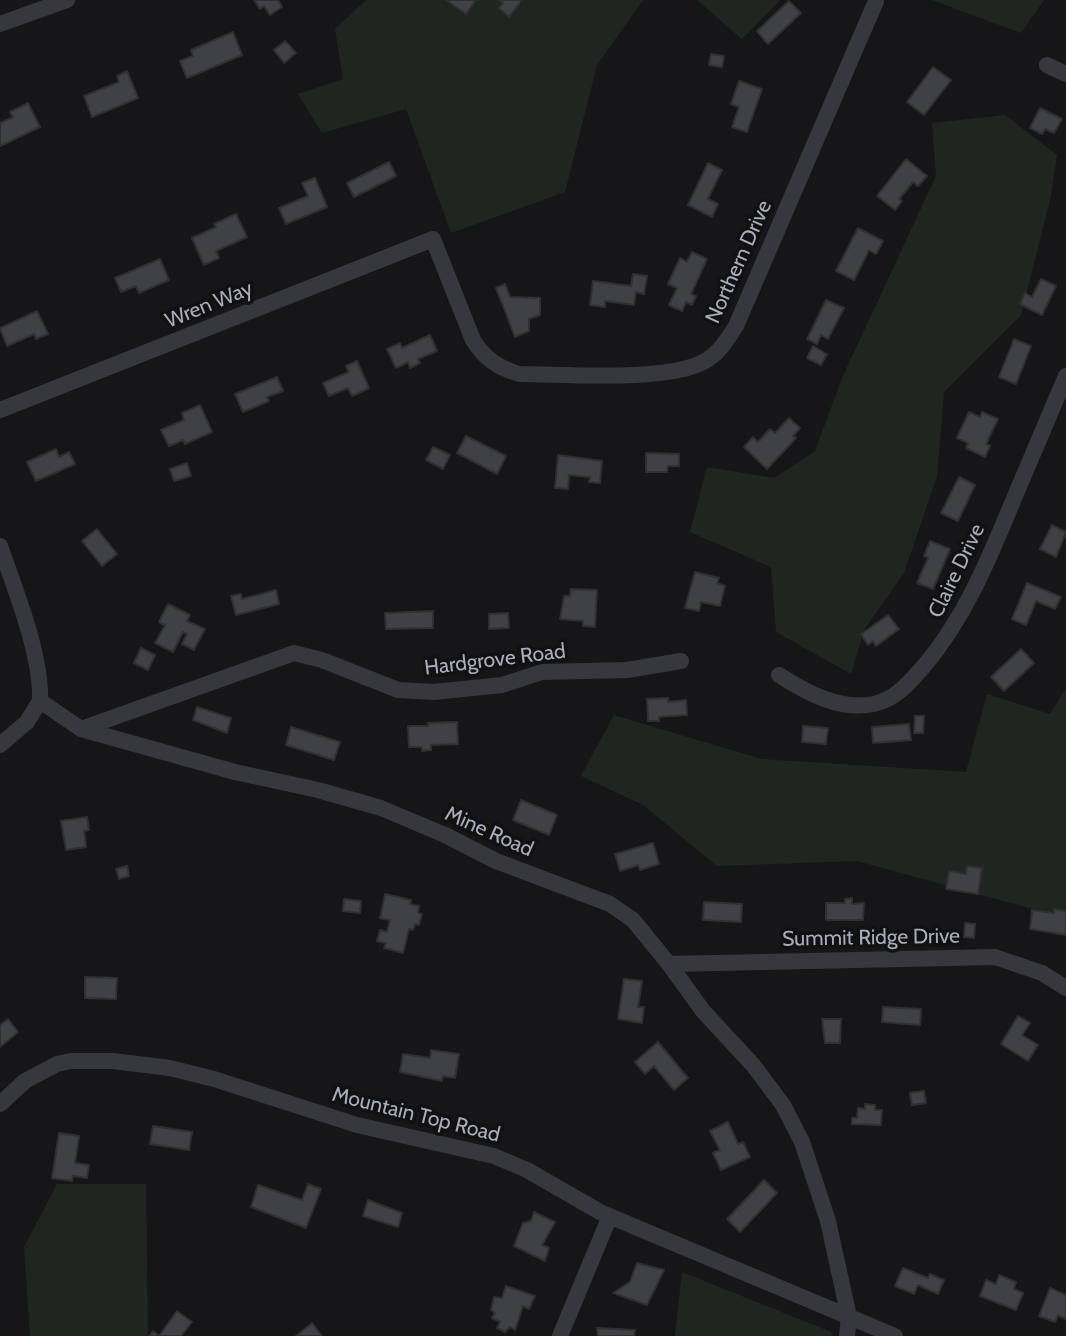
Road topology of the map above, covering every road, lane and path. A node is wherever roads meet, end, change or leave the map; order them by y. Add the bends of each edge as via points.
1 (67, 0) edge
2 (876, 1) edge
3 (0, 24) edge
4 (1047, 65) dead end
5 (1066, 74) edge
6 (433, 239) joint
7 (1064, 387) edge
8 (0, 410) edge
9 (0, 546) edge
10 (6, 586) edge
11 (681, 661) dead end
12 (779, 676) dead end
13 (40, 701) junction
14 (81, 729) junction
15 (0, 745) edge
16 (669, 964) junction
17 (1066, 988) edge
18 (0, 1104) edge
19 (610, 1216) junction
20 (847, 1330) edge
21 (560, 1336) edge
22 (894, 1336) edge

1 - 3 street
2 - 6 street, Northern Drive via 736,326 722,348 706,361 655,373 519,374 505,370 482,355 472,340
4 - 5 street
6 - 8 street, Wren Way
7 - 12 street, Claire Drive via 965,609 908,684 894,696 862,705 820,698
9 - 10 street
10 - 13 street via 37,664
11 - 14 street, Hardgrove Road via 627,670 542,672 502,685 434,692 398,690 294,653
13 - 14 street, Mine Road
13 - 15 street via 27,722
14 - 16 street, Mine Road via 381,808 496,861 610,904 633,920
16 - 17 street, Summit Ridge Drive via 995,957
16 - 20 street, Mine Road via 703,1011 770,1085 802,1142 828,1221
18 - 19 street, Mountain Top Road via 24,1081 64,1063 113,1061 170,1068 357,1125 494,1156
19 - 20 street, Mountain Top Road
19 - 21 street
20 - 22 street, Mountain Top Road

